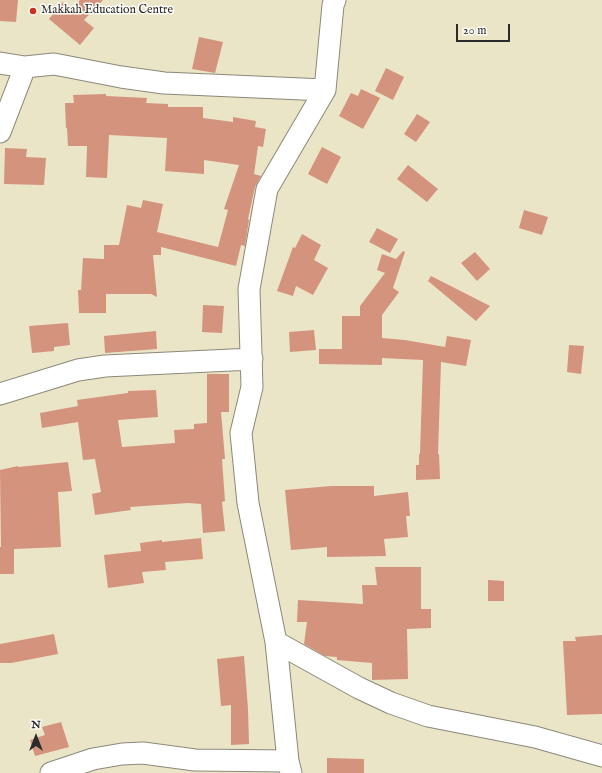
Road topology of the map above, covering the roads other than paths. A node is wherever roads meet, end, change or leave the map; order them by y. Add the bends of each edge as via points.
1 (335, 0) edge
2 (0, 63) edge
3 (26, 67) junction
4 (325, 90) junction
5 (0, 132) edge
6 (252, 359) junction
7 (0, 394) edge
8 (276, 642) junction
9 (602, 756) edge
10 (289, 767) edge
11 (51, 773) edge

1 - 4 street
2 - 3 street
3 - 4 street via 54,64 164,83
3 - 5 street
4 - 6 street via 267,189 250,289
6 - 7 street via 105,366 78,370
6 - 8 street via 252,386 241,433 248,503
8 - 9 street via 359,688 428,716 535,737
8 - 10 street
10 - 11 street via 194,760 143,753 93,759

